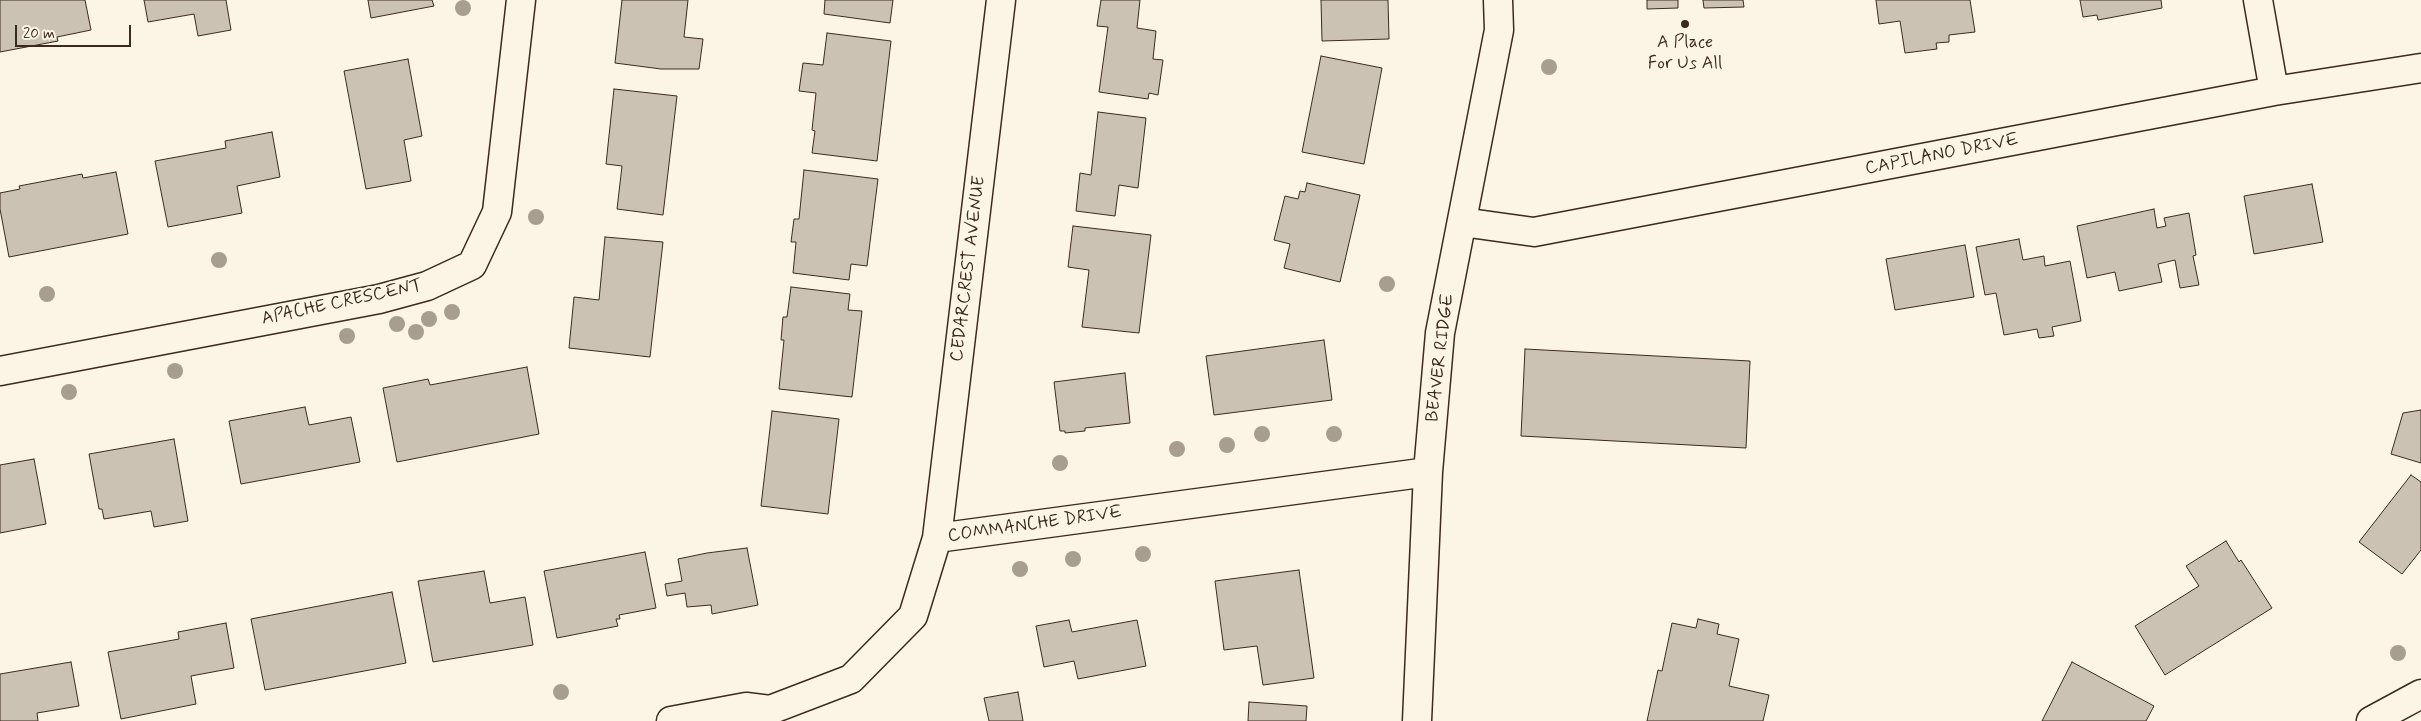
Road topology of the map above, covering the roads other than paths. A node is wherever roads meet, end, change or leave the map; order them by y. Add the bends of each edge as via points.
1 (520, 0) edge
2 (1001, 0) edge
3 (1498, 0) edge
4 (2258, 0) edge
5 (2421, 68) edge
6 (2274, 91) junction
7 (1462, 222) junction
8 (0, 371) edge
9 (1428, 472) junction
10 (938, 538) junction
11 (2421, 694) edge
12 (671, 721) edge
13 (1417, 721) edge
14 (2371, 721) edge

1 - 8 street, APACHE CRESCENT via 497,212 472,265 427,286 379,299
2 - 10 street, CEDARCREST AVENUE
3 - 7 street, BEAVER RIDGE via 1499,30
4 - 6 street
5 - 6 street, CAPILANO DRIVE
6 - 7 street, CAPILANO DRIVE via 1534,232
7 - 9 street, BEAVER RIDGE via 1440,333
9 - 10 street, COMMANCHE DRIVE
9 - 13 street, BEAVER RIDGE
10 - 12 street, COMMANCHE DRIVE via 913,616 851,679 770,710 746,707
11 - 14 street

